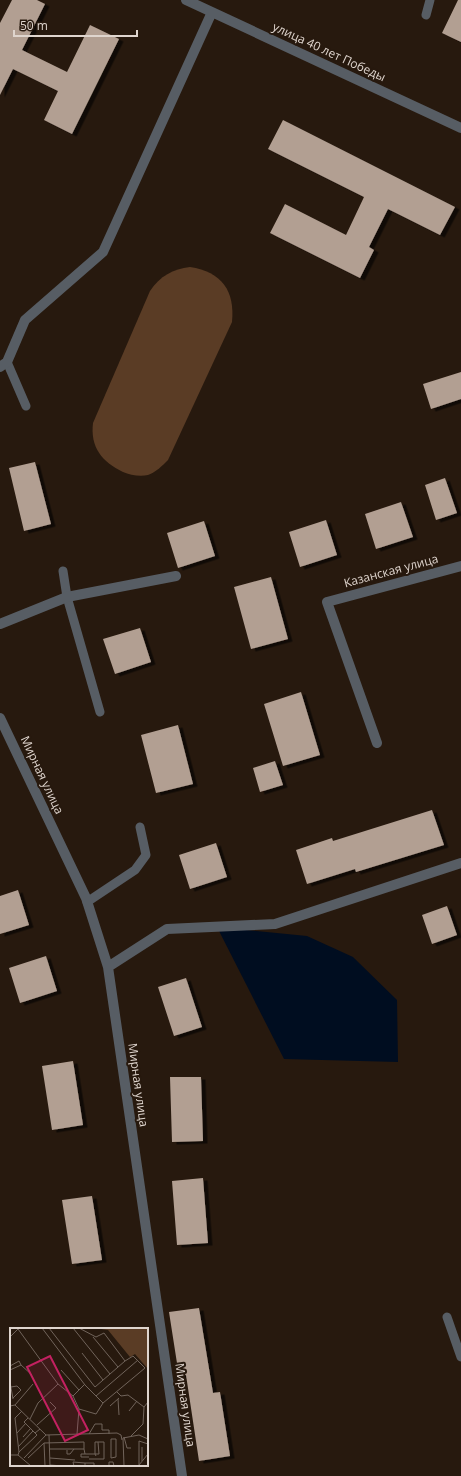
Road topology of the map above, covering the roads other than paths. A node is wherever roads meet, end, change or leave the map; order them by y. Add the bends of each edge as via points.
1 (186, 0) edge
2 (430, 0) edge
3 (212, 12) junction
4 (426, 15) dead end
5 (461, 128) edge
6 (3, 364) edge
7 (26, 406) dead end
8 (461, 566) edge
9 (63, 571) dead end
10 (176, 576) dead end
11 (67, 597) junction
12 (0, 624) edge
13 (100, 712) dead end
14 (0, 718) edge
15 (377, 742) dead end
16 (140, 827) dead end
17 (461, 863) edge
18 (87, 902) junction
19 (108, 967) junction
20 (447, 1317) dead end
21 (461, 1357) edge
22 (182, 1476) edge

1 - 3 street, улица 40 лет Победы
2 - 4 lane
3 - 5 street, улица 40 лет Победы
3 - 6 street via 103,252 26,320
6 - 7 lane
8 - 15 street, Казанская улица via 327,602
9 - 11 lane
10 - 11 street
11 - 12 street
11 - 13 lane
14 - 18 street, Мирная улица
16 - 18 lane via 146,855 135,870
17 - 19 street via 275,924 167,929
18 - 19 street, Мирная улица
19 - 22 street, Мирная улица
20 - 21 lane

